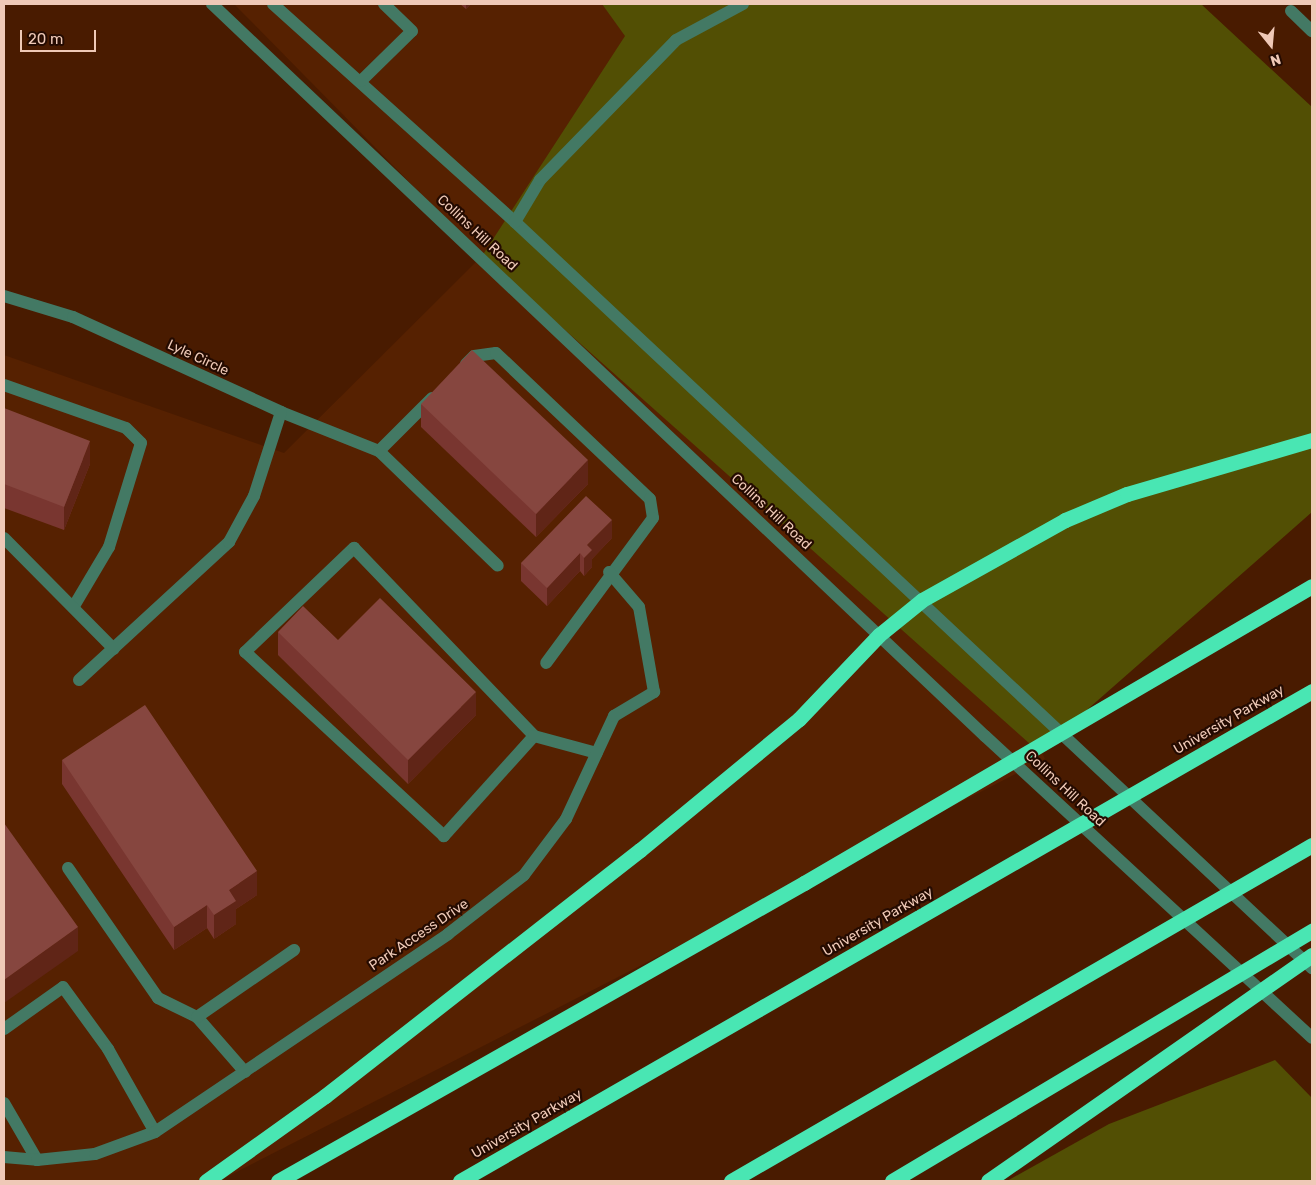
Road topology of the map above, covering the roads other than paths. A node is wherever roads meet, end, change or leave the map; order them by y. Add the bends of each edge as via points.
1 (212, 4) edge
2 (273, 4) edge
3 (384, 4) edge
4 (743, 4) edge
5 (1291, 6) edge
6 (1312, 31) edge
7 (361, 81) junction
8 (515, 222) junction
9 (4, 296) edge
10 (454, 377) edge
11 (4, 385) edge
12 (440, 390) edge
13 (281, 412) junction
14 (1312, 440) edge
15 (379, 451) junction
16 (4, 538) edge
17 (498, 566) dead end
18 (609, 572) junction
19 (1312, 586) edge
20 (922, 600) junction
21 (74, 606) junction
22 (879, 635) junction
23 (114, 649) junction
24 (546, 663) dead end
25 (79, 680) dead end
26 (1312, 691) edge
27 (534, 736) junction
28 (597, 754) junction
29 (1312, 845) edge
30 (68, 868) dead end
31 (1312, 931) edge
32 (294, 950) dead end
33 (1312, 955) edge
34 (1312, 968) edge
35 (198, 1017) junction
36 (4, 1030) edge
37 (1312, 1038) edge
38 (245, 1072) junction
39 (4, 1103) edge
40 (155, 1132) junction
41 (4, 1157) edge
42 (37, 1160) junction
43 (206, 1181) edge
44 (278, 1181) edge
45 (460, 1181) edge
46 (731, 1181) edge
47 (892, 1181) edge
48 (988, 1181) edge

1 - 22 street, Collins Hill Road
2 - 7 street
3 - 7 street via 412,32
4 - 8 street via 676,40 540,180
5 - 6 street
7 - 8 street
8 - 20 street
9 - 13 street, Lyle Circle via 73,317
10 - 18 street via 474,356 496,353 650,499 653,518
11 - 21 street via 126,428 141,443 109,547
12 - 15 street
13 - 15 street, Lyle Circle
13 - 23 street via 254,496 229,542
14 - 20 highway via 1118,498 1047,529
15 - 17 street
16 - 21 street
18 - 24 street
18 - 28 street, Park Access Drive via 639,607 654,692 614,716
19 - 44 highway via 786,893
20 - 22 highway
20 - 34 street
21 - 23 street
22 - 37 street, Collins Hill Road
22 - 43 highway via 799,720 640,850 325,1096
23 - 25 street
26 - 45 highway, University Parkway
27 - 27 street via 444,836 245,652 354,548
27 - 28 street
28 - 38 street, Park Access Drive via 566,819 542,853 500,897
29 - 46 highway
30 - 35 street via 158,998
31 - 47 highway
32 - 35 street
33 - 48 highway
35 - 38 street
36 - 40 street via 62,988 108,1049
38 - 40 street, Park Access Drive
39 - 42 street
40 - 42 street, Park Access Drive via 95,1154
41 - 42 street, Park Access Drive

